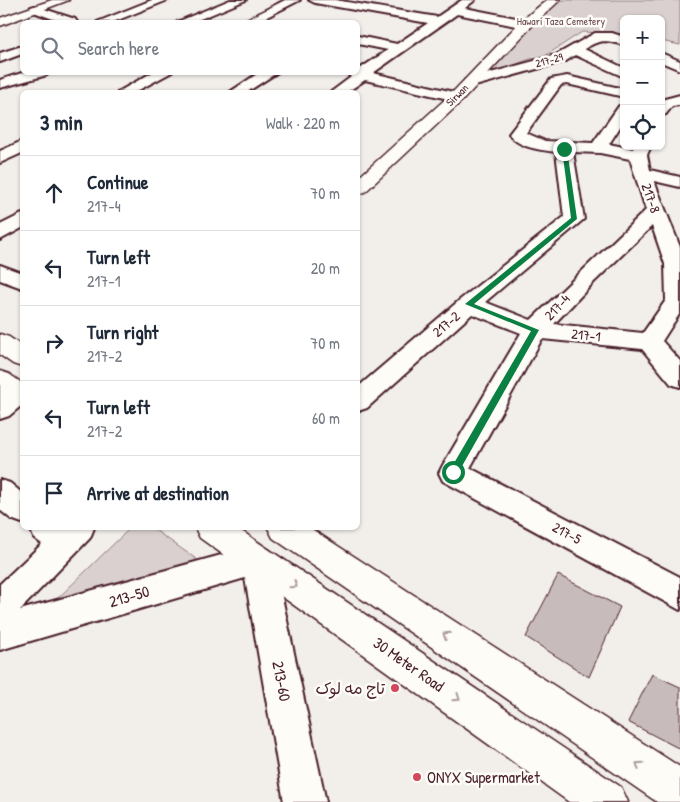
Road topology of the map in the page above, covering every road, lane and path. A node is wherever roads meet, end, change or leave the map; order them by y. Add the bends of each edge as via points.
1 (63, 0) edge
2 (162, 0) edge
3 (240, 0) edge
4 (263, 0) edge
5 (294, 0) edge
6 (305, 0) edge
7 (315, 0) edge
8 (554, 0) edge
9 (462, 3) edge
10 (282, 6) junction
11 (36, 10) junction
12 (3, 18) edge
13 (65, 20) edge
14 (108, 20) edge
15 (188, 20) edge
16 (252, 20) edge
17 (270, 20) edge
18 (438, 21) junction
19 (526, 24) junction
20 (360, 40) edge
21 (620, 40) edge
22 (400, 48) junction
23 (575, 50) junction
24 (20, 51) edge
25 (0, 58) edge
26 (665, 60) edge
27 (680, 66) edge
28 (620, 71) edge
29 (360, 72) edge
30 (32, 75) edge
31 (159, 75) edge
32 (266, 75) edge
33 (356, 75) edge
34 (360, 75) edge
35 (470, 83) junction
36 (0, 84) edge
37 (129, 90) edge
38 (240, 90) edge
39 (340, 90) edge
40 (620, 92) edge
41 (457, 96) junction
42 (620, 115) edge
43 (20, 147) edge
44 (598, 148) junction
45 (564, 149) junction
46 (0, 158) edge
47 (641, 158) edge
48 (680, 182) edge
49 (360, 186) edge
50 (655, 212) junction
51 (20, 221) edge
52 (0, 234) edge
53 (0, 272) edge
54 (20, 280) edge
55 (469, 304) junction
56 (536, 330) junction
57 (649, 342) junction
58 (0, 344) edge
59 (20, 357) edge
60 (680, 378) edge
61 (360, 399) edge
62 (453, 472) joint
63 (0, 492) edge
64 (20, 508) edge
65 (214, 530) edge
66 (287, 530) edge
67 (63, 533) edge
68 (258, 560) junction
69 (680, 594) edge
70 (0, 607) edge
71 (0, 632) edge
72 (680, 792) edge
73 (305, 802) edge
74 (606, 802) edge

1 - 11 main road
2 - 14 street
3 - 15 street
4 - 10 street
5 - 10 street
6 - 17 street
7 - 18 street
8 - 19 main road, Sirwan
9 - 18 street
9 - 19 street
10 - 16 street
11 - 12 main road
11 - 13 street
18 - 22 street
19 - 35 main road, Sirwan
20 - 22 street
21 - 23 street, 217-29 via 595,36
22 - 29 street
23 - 28 street
23 - 35 street, 217-29 via 561,58
24 - 25 street
26 - 27 street
30 - 36 street
31 - 37 street
32 - 38 street
33 - 39 street
34 - 41 street
35 - 41 main road, Sirwan
40 - 45 street via 561,80 556,82 517,134 529,141
41 - 49 main road, Sirwan
42 - 44 street
43 - 46 street
44 - 45 street
44 - 47 street
45 - 55 street, 217-2 via 574,219
47 - 48 street
47 - 50 street, 217-8
50 - 56 street, 217-4
50 - 57 street, 217-8 via 676,264 677,300
51 - 52 street
53 - 54 street
55 - 56 street, 217-1
55 - 61 street, 217-2
56 - 57 street, 217-1
56 - 62 street, 217-4
57 - 60 street
58 - 59 main road
62 - 69 street, 217-5
63 - 64 street
65 - 68 main road, 30 Meter Road
72 -> 66 main road
67 - 70 street
68 - 71 street, 213-50
68 - 73 street, 213-60
68 -> 74 main road, 30 Meter Road

